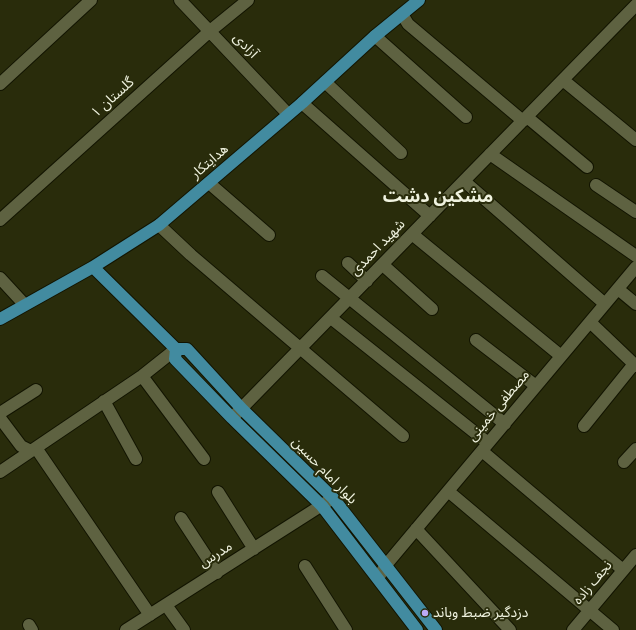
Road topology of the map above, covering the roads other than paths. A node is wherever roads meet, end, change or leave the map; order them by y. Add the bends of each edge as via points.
1 (91, 0) edge
2 (180, 0) edge
3 (248, 0) edge
4 (420, 0) edge
5 (636, 5) edge
6 (402, 14) junction
7 (210, 31) junction
8 (375, 36) junction
9 (563, 80) junction
10 (325, 82) junction
11 (0, 84) edge
12 (302, 103) junction
13 (288, 114) junction
14 (466, 116) dead end
15 (525, 119) junction
16 (636, 140) edge
17 (401, 153) dead end
18 (490, 154) junction
19 (587, 167) dead end
20 (464, 181) junction
21 (210, 184) junction
22 (596, 185) dead end
23 (636, 212) edge
24 (430, 216) junction
25 (0, 220) edge
26 (159, 225) junction
27 (412, 234) junction
28 (269, 235) dead end
29 (636, 256) edge
30 (348, 263) dead end
31 (382, 265) junction
32 (93, 266) junction
33 (636, 267) edge
34 (322, 276) dead end
35 (0, 278) edge
36 (367, 281) junction
37 (618, 289) junction
38 (350, 298) junction
39 (24, 304) junction
40 (605, 304) junction
41 (636, 304) edge
42 (432, 309) dead end
43 (0, 318) edge
44 (331, 318) junction
45 (590, 322) junction
46 (476, 340) dead end
47 (301, 348) junction
48 (176, 349) junction
49 (561, 356) junction
50 (635, 365) edge
51 (142, 376) junction
52 (536, 386) junction
53 (36, 390) dead end
54 (104, 401) junction
55 (242, 408) junction
56 (0, 413) edge
57 (0, 418) edge
58 (232, 418) junction
59 (504, 424) junction
60 (584, 426) dead end
61 (403, 436) dead end
62 (485, 447) junction
63 (34, 449) junction
64 (636, 449) edge
65 (136, 459) dead end
66 (204, 459) dead end
67 (624, 462) dead end
68 (0, 472) edge
69 (448, 491) junction
70 (218, 492) dead end
71 (333, 498) junction
72 (322, 506) junction
73 (181, 518) dead end
74 (416, 529) junction
75 (254, 549) junction
76 (386, 565) junction
77 (631, 565) edge
78 (305, 566) dead end
79 (217, 572) junction
80 (378, 578) junction
81 (166, 605) junction
82 (589, 611) junction
83 (150, 615) junction
84 (126, 630) edge
85 (184, 630) edge
86 (346, 630) edge
87 (417, 630) edge
88 (436, 630) edge
89 (510, 630) edge
90 (573, 630) edge
91 (613, 630) edge

1 - 11 street
2 - 7 street, آزادی
3 - 7 street, گلستان ۱
4 - 6 main road, هدایتکار
5 - 9 street, شهید احمدی
6 - 8 main road, هدایتکار
6 - 15 street via 408,24
7 - 13 street, آزادی
7 - 25 street, گلستان ۱
8 - 10 main road, هدایتکار
8 - 14 street
9 - 15 street, شهید احمدی
9 - 16 street
10 - 12 main road, هدایتکار
10 - 17 street
12 - 13 main road, هدایتکار
12 - 24 street
13 - 21 main road, هدایتکار
15 - 18 street, شهید احمدی
15 - 19 street
18 - 20 street, شهید احمدی
18 - 29 street
20 - 24 street, شهید احمدی
20 - 40 street
21 - 26 main road, هدایتکار
21 - 28 street
22 - 23 street
24 - 27 street, شهید احمدی
26 - 32 main road, هدایتکار
26 - 47 street
27 - 31 street, شهید احمدی
27 - 49 street
30 - 36 street
31 - 36 street, شهید احمدی
31 - 42 street
32 - 39 main road, هدایتکار
32 - 48 main road, بلوار امام حسین
33 - 37 street, مصطفی خمینی
34 - 38 street
35 - 39 street
36 - 38 street, شهید احمدی
37 - 40 street, مصطفی خمینی
37 - 41 street
38 - 44 street, شهید احمدی
38 - 59 street
39 - 43 main road, هدایتکار
40 - 45 street, مصطفی خمینی
44 - 47 street, شهید احمدی
44 - 62 street
45 - 49 street, مصطفی خمینی
45 - 50 street
46 - 52 street
47 - 55 street, شهید احمدی
47 - 61 street
48 - 51 street
48 - 55 main road, بلوار امام حسین via 187,349
48 - 58 main road, بلوار امام حسین via 175,359
49 - 52 street, مصطفی خمینی
50 - 60 street
51 - 54 street
51 - 66 street
52 - 59 street, مصطفی خمینی
53 - 56 street
54 - 63 street
54 - 65 street
55 - 58 street, شهید احمدی
55 - 71 main road, بلوار امام حسین
57 - 63 street via 21,446
58 - 72 main road, بلوار امام حسین
59 - 62 street, مصطفی خمینی
62 - 69 street, مصطفی خمینی
62 - 77 street
63 - 68 street
63 - 83 street
64 - 67 street
69 - 74 street, مصطفی خمینی
69 - 82 street
70 - 75 street
71 - 72 street, مدرس
71 - 76 main road, بلوار امام حسین
72 - 75 street, مدرس
72 - 80 main road, بلوار امام حسین
73 - 79 street
74 - 76 street, مصطفی خمینی
74 - 89 street
75 - 79 street, مدرس
76 - 80 street, مصطفی خمینی
76 - 88 main road, بلوار امام حسین
77 - 82 street, نجف زاده
78 - 86 street
79 - 81 street, مدرس
80 - 87 main road, بلوار امام حسین
81 - 83 street, مدرس
81 - 85 street
82 - 90 street, نجف زاده
82 - 91 street
83 - 84 street, مدرس

